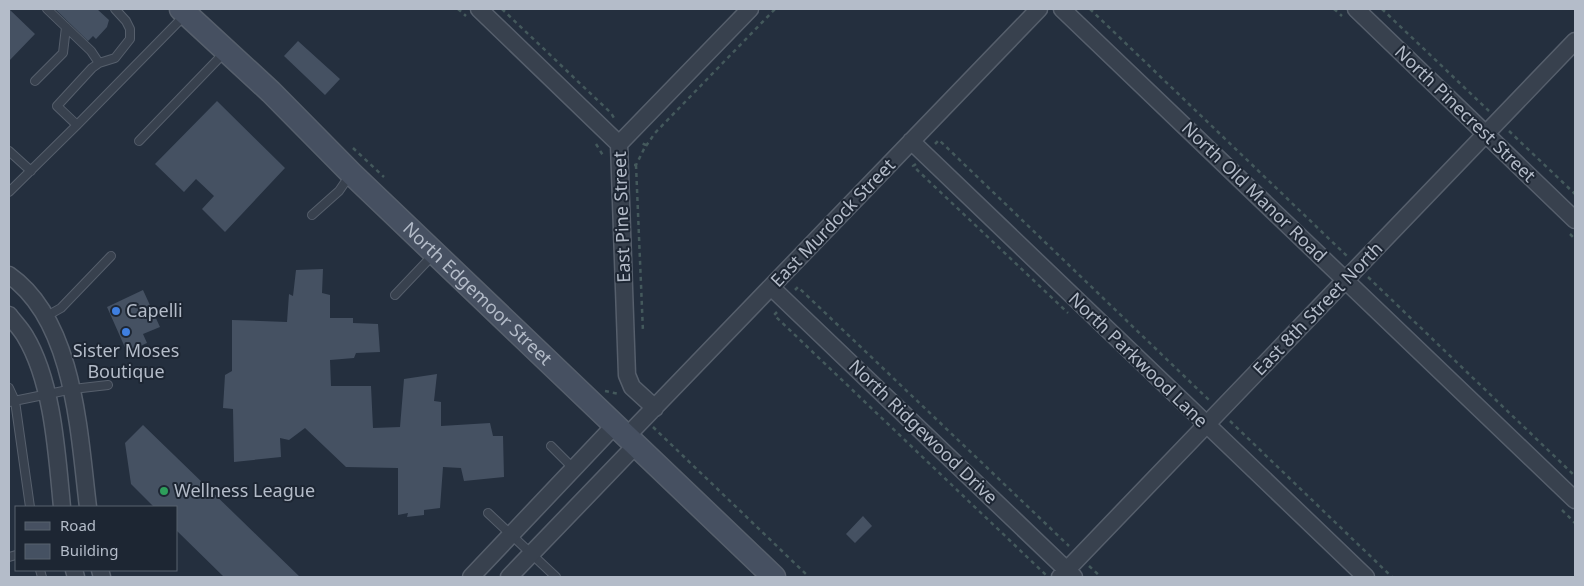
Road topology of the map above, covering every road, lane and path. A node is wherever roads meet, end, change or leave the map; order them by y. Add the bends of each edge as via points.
1 (47, 9) edge
2 (114, 9) edge
3 (479, 9) edge
4 (750, 9) edge
5 (775, 9) edge
6 (1039, 9) edge
7 (1062, 9) edge
8 (1090, 9) edge
9 (1356, 9) edge
10 (1382, 9) edge
11 (184, 11) edge
12 (66, 27) junction
13 (1575, 41) edge
14 (226, 51) junction
15 (99, 63) junction
16 (35, 81) dead end
17 (1499, 121) junction
18 (77, 125) junction
19 (1486, 134) junction
20 (939, 140) dead end
21 (139, 141) dead end
22 (912, 141) junction
23 (619, 144) junction
24 (644, 148) dead end
25 (9, 151) edge
26 (636, 165) dead end
27 (30, 172) junction
28 (352, 174) junction
29 (9, 192) edge
30 (1575, 194) edge
31 (312, 215) dead end
32 (1575, 220) edge
33 (435, 253) junction
34 (111, 256) dead end
35 (1358, 267) junction
36 (9, 276) edge
37 (1346, 280) junction
38 (771, 287) junction
39 (395, 295) dead end
40 (786, 301) junction
41 (9, 315) edge
42 (45, 317) junction
43 (643, 332) dead end
44 (108, 385) dead end
45 (9, 388) edge
46 (73, 389) junction
47 (46, 394) junction
48 (12, 401) edge
49 (1220, 411) junction
50 (649, 414) junction
51 (1206, 425) junction
52 (626, 436) junction
53 (551, 446) dead end
54 (574, 469) junction
55 (1575, 476) edge
56 (1575, 500) edge
57 (30, 506) edge
58 (62, 506) edge
59 (88, 506) edge
60 (488, 513) dead end
61 (511, 534) junction
62 (531, 554) junction
63 (1080, 557) junction
64 (1067, 575) edge
65 (471, 577) edge
66 (509, 577) edge
67 (556, 577) edge
68 (774, 577) edge
69 (809, 577) edge
70 (1048, 577) edge
71 (1101, 577) edge
72 (1366, 577) edge
73 (1392, 577) edge

1 - 12 lane
2 - 15 lane via 126,21 130,39 115,58
3 - 23 street
4 - 23 street, East Pine Street
5 - 24 path
6 - 22 street, East Murdock Street
7 - 37 street, North Old Manor Road
8 - 35 path
9 - 19 street, North Pinecrest Street
10 - 17 path
11 - 14 street, North Edgemoor Street
11 - 18 lane
12 - 15 lane
12 - 16 lane via 63,53
13 - 17 street, East 8th Street North
14 - 21 lane
14 - 28 street, North Edgemoor Street
15 - 18 lane via 57,106
17 - 19 street, East 8th Street North
17 - 30 path
18 - 27 lane
19 - 32 street, North Pinecrest Street
19 - 35 street, East 8th Street North
20 - 49 path
22 - 38 street, East Murdock Street
22 - 51 street, North Parkwood Lane
23 - 50 street, East Pine Street via 627,375
25 - 27 lane
26 - 43 path
27 - 29 lane
28 - 31 lane
28 - 33 street, North Edgemoor Street
33 - 39 lane
33 - 52 street, North Edgemoor Street
34 - 42 lane via 61,308
35 - 37 street, East 8th Street North
35 - 55 path
36 - 42 street via 28,292
37 - 49 street, East 8th Street North
37 - 56 street, North Old Manor Road
38 - 40 street, North Ridgewood Drive
38 - 50 street, East Murdock Street
40 - 63 path via 798,287
40 - 64 street, North Ridgewood Drive
40 - 70 path via 774,315
41 - 47 street via 25,336 42,372
42 - 46 street via 58,343
44 - 46 lane
45 - 48 lane
46 - 47 lane
46 - 59 street
47 - 48 lane
47 - 58 street via 56,442
48 - 57 lane
49 - 51 street, East 8th Street North
49 - 73 path
50 - 52 street, East Murdock Street
50 - 69 path
51 - 63 street, East 8th Street North
51 - 72 street, North Parkwood Lane
52 - 54 street
52 - 62 street
52 - 68 street, North Edgemoor Street
53 - 54 lane
54 - 61 street
60 - 61 lane
61 - 62 lane
61 - 65 street
62 - 66 street
62 - 67 lane
63 - 64 street, East 8th Street North
63 - 71 path

